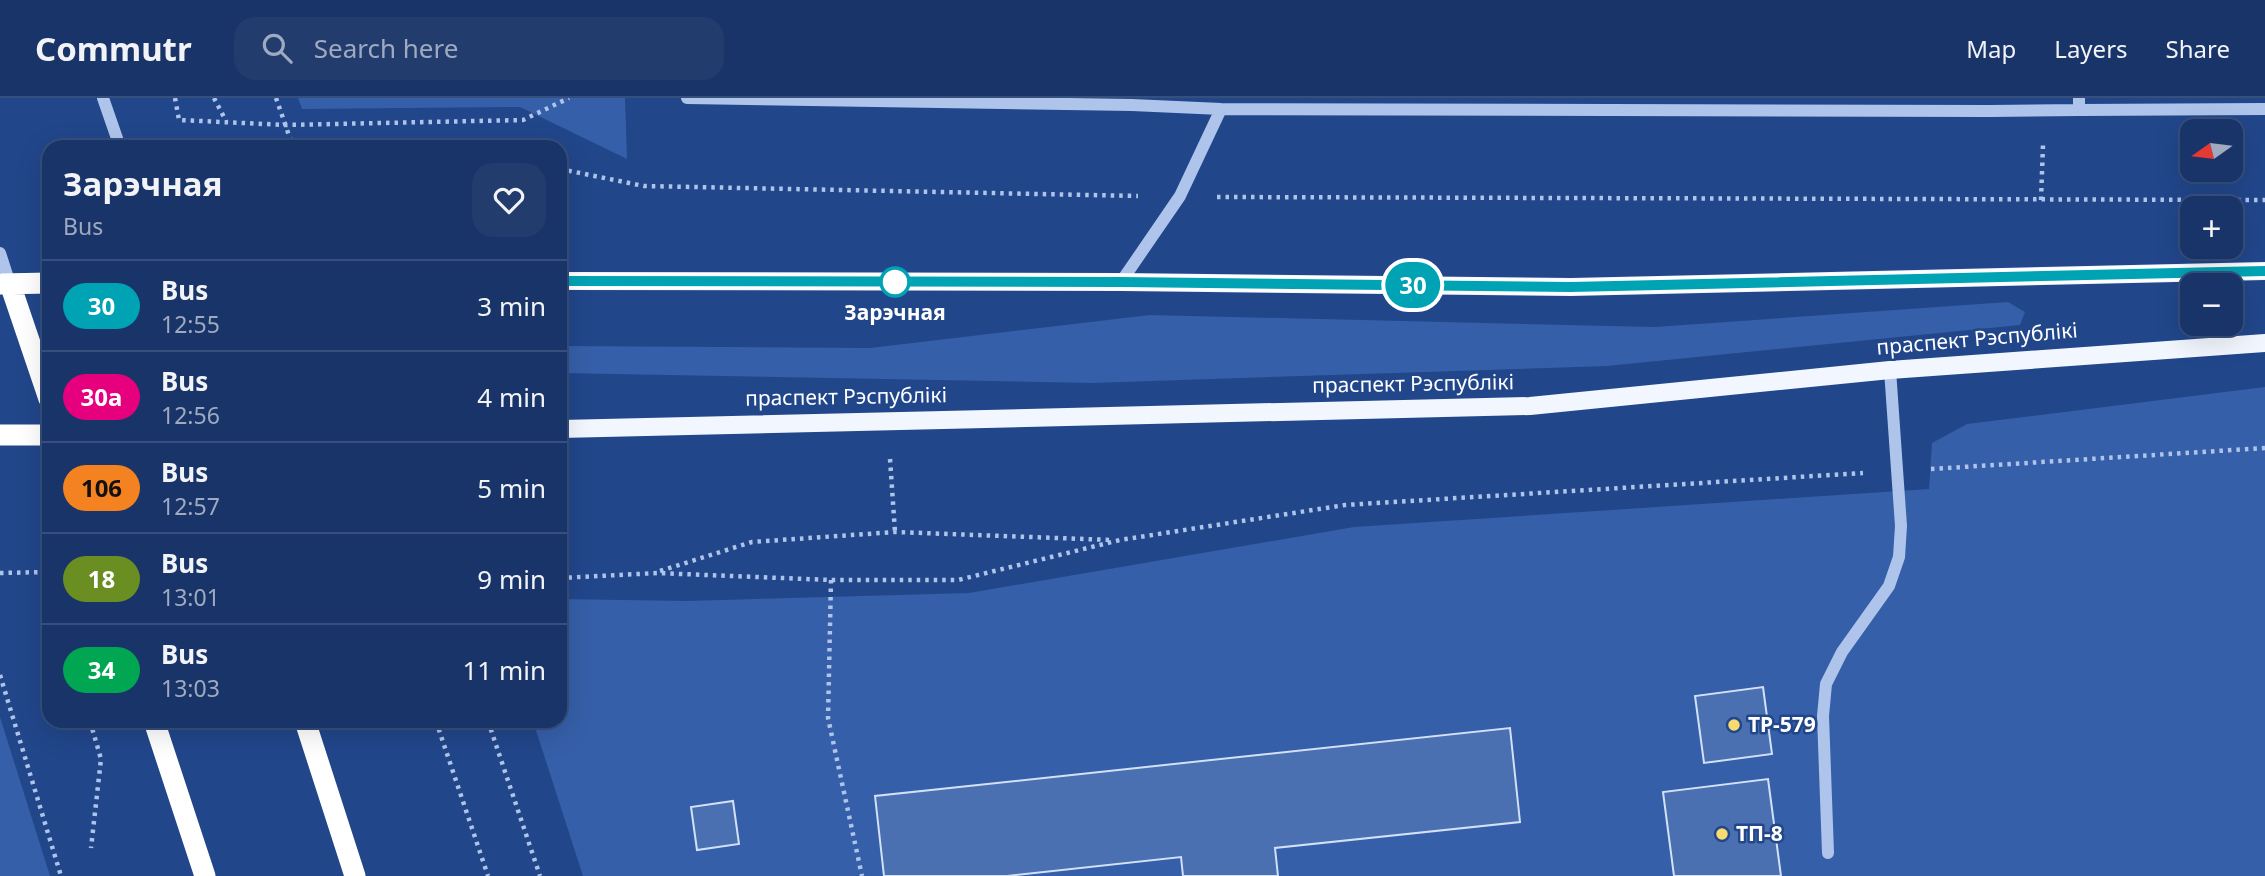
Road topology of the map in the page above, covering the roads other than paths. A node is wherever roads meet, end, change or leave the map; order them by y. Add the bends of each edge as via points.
1 (103, 98) edge
2 (687, 98) edge
3 (2079, 104) edge
4 (1221, 109) junction
5 (2265, 109) edge
6 (118, 140) edge
7 (0, 253) edge
8 (2265, 271) edge
9 (567, 281) edge
10 (1121, 282) junction
11 (42, 283) edge
12 (5, 284) edge
13 (2265, 343) edge
14 (1890, 370) junction
15 (42, 381) edge
16 (567, 429) edge
17 (0, 435) edge
18 (42, 436) edge
19 (156, 728) edge
20 (307, 728) edge
21 (1828, 853) dead end
22 (205, 876) edge
23 (355, 876) edge

1 - 6 street
2 - 4 street
3 - 4 street
3 - 5 street
4 - 10 street via 1180,196
7 - 12 street
8 - 10 main road via 1571,287
9 - 10 main road
11 - 12 highway
12 - 15 highway
13 - 14 main road, праспект Рэспублікі
14 - 16 main road, праспект Рэспублікі via 1530,405
14 - 21 street via 1899,557 1889,586 1842,652 1826,684
17 - 18 highway
19 - 22 highway
20 - 23 highway

